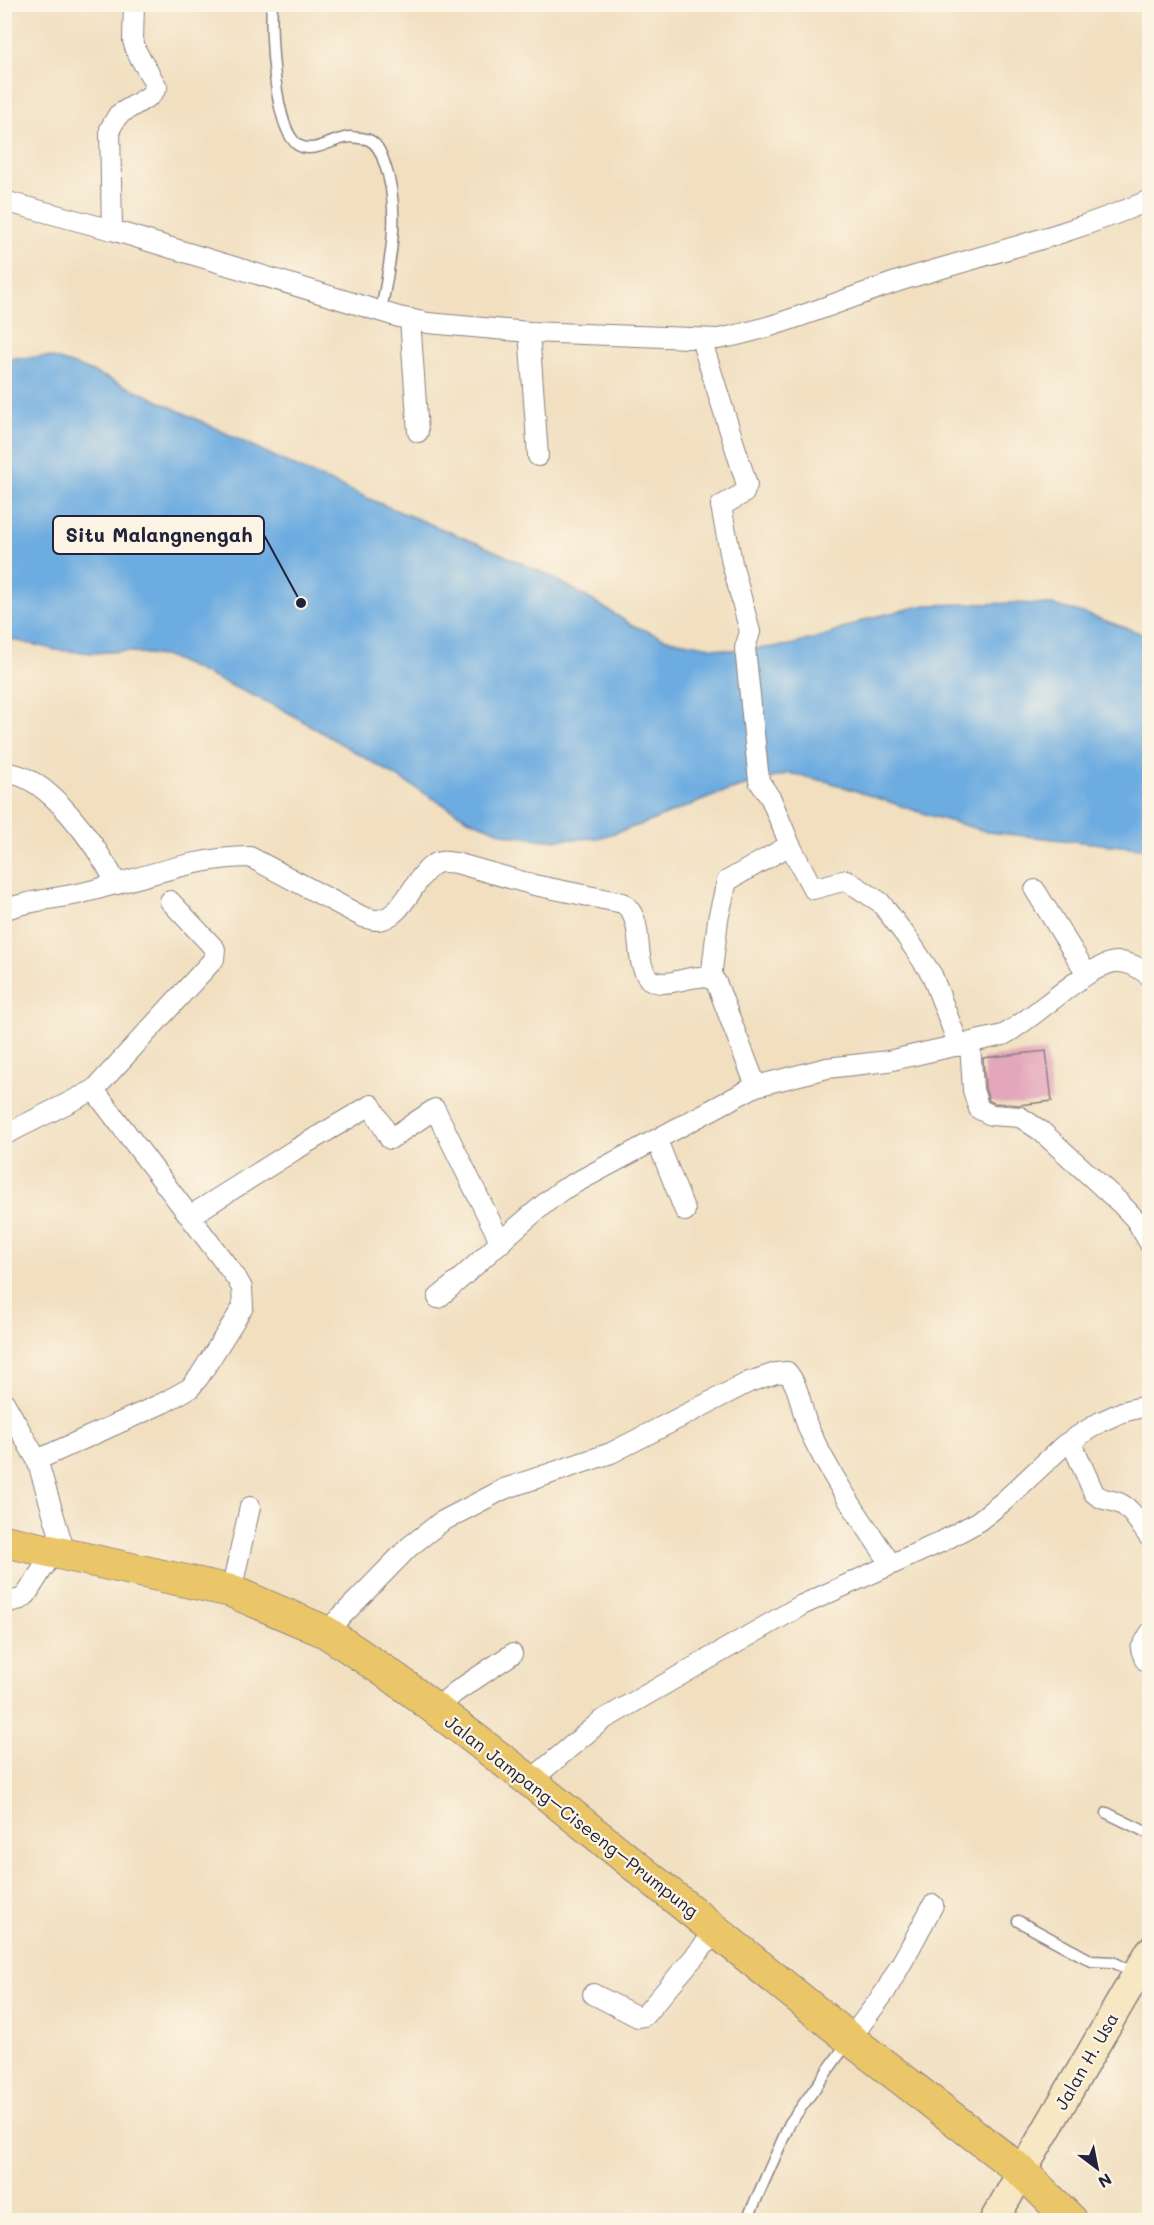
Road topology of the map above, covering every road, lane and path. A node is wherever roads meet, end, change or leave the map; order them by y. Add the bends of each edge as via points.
1 (134, 4) edge
2 (272, 4) edge
3 (4, 201) edge
4 (1149, 201) edge
5 (112, 230) junction
6 (381, 311) junction
7 (410, 319) junction
8 (529, 332) junction
9 (701, 339) junction
10 (418, 432) dead end
11 (538, 456) dead end
12 (4, 773) edge
13 (790, 845) junction
14 (117, 884) junction
15 (1035, 890) dead end
16 (170, 901) dead end
17 (4, 909) edge
18 (1087, 974) junction
19 (1149, 975) edge
20 (711, 978) junction
21 (964, 1044) junction
22 (756, 1086) junction
23 (94, 1090) junction
24 (4, 1135) edge
25 (657, 1140) junction
26 (685, 1210) dead end
27 (190, 1216) junction
28 (501, 1243) junction
29 (1149, 1245) edge
30 (438, 1298) dead end
31 (4, 1402) edge
32 (1149, 1405) edge
33 (1071, 1441) junction
34 (37, 1460) junction
35 (250, 1507) dead end
36 (1149, 1538) edge
37 (4, 1541) edge
38 (60, 1552) junction
39 (891, 1564) junction
40 (231, 1591) junction
41 (4, 1603) edge
42 (326, 1632) junction
43 (1149, 1633) edge
44 (512, 1654) dead end
45 (1149, 1664) edge
46 (436, 1710) junction
47 (530, 1781) junction
48 (1107, 1813) dead end
49 (1149, 1834) edge
50 (933, 1905) dead end
51 (1018, 1921) dead end
52 (717, 1930) junction
53 (1143, 1963) edge
54 (593, 1994) dead end
55 (850, 2039) junction
56 (1021, 2171) junction
57 (747, 2220) edge
58 (994, 2220) edge
59 (1071, 2220) edge

1 - 5 street via 132,31 136,51 157,87 118,115 110,129
2 - 6 lane via 273,62 279,104 294,141 300,147 312,148 350,137 370,140 379,149 389,175 394,210
3 - 5 street
4 - 9 street via 1104,220 904,280 748,334
5 - 6 street
6 - 7 street
7 - 8 street
7 - 10 street
8 - 9 street
8 - 11 street
9 - 13 street via 747,485 744,493 721,506 750,632 746,648 759,781
12 - 14 street via 29,778 65,810 103,858
13 - 20 street via 727,881
13 - 21 street via 813,889 846,880 880,902 932,975
14 - 17 street
14 - 20 street via 196,863 250,857 363,917 377,920 399,908 434,864 444,861 623,903 633,910 640,962 649,979 662,983
15 - 18 street
16 - 23 street via 214,949 214,959
18 - 19 street via 1116,962
18 - 21 street via 1019,1027
20 - 22 street via 716,982
21 - 22 street via 888,1061 827,1068
21 - 29 street via 980,1109 991,1115 1020,1117 1041,1131 1120,1203 1136,1220
22 - 25 street
23 - 24 street
23 - 27 street
25 - 26 street
25 - 28 street via 562,1190
27 - 28 street via 371,1105 390,1139 435,1109
27 - 34 street via 242,1288 243,1306 232,1325 190,1388
28 - 30 street
31 - 34 street
32 - 33 street via 1100,1422
33 - 36 street via 1094,1493 1100,1499 1120,1503
33 - 39 street via 976,1523
34 - 38 street
35 - 40 street
37 - 38 main road, Jalan Jampang–Ciseeng–Prumpung
38 - 40 main road, Jalan Jampang–Ciseeng–Prumpung
38 - 41 street via 26,1596
39 - 42 street via 811,1434 795,1382 787,1372 776,1373 748,1382 611,1453 504,1489 441,1522 410,1547
39 - 47 street via 802,1605 601,1722
40 - 42 main road, Jalan Jampang–Ciseeng–Prumpung
42 - 46 main road, Jalan Jampang–Ciseeng–Prumpung
43 - 45 street via 1141,1648
44 - 46 street
46 - 47 main road, Jalan Jampang–Ciseeng–Prumpung
47 - 52 main road, Jalan Jampang–Ciseeng–Prumpung
48 - 49 lane
50 - 55 street via 890,1983
51 - 53 lane via 1092,1961
52 - 54 street via 645,2016
52 - 55 main road, Jalan Jampang–Ciseeng–Prumpung
53 - 56 street, Jalan H. Usa
55 - 56 main road, Jalan Jampang–Ciseeng–Prumpung
55 - 57 lane via 790,2123
56 - 58 street, Jalan H. Usa
56 - 59 main road, Jalan Jampang–Ciseeng–Prumpung

